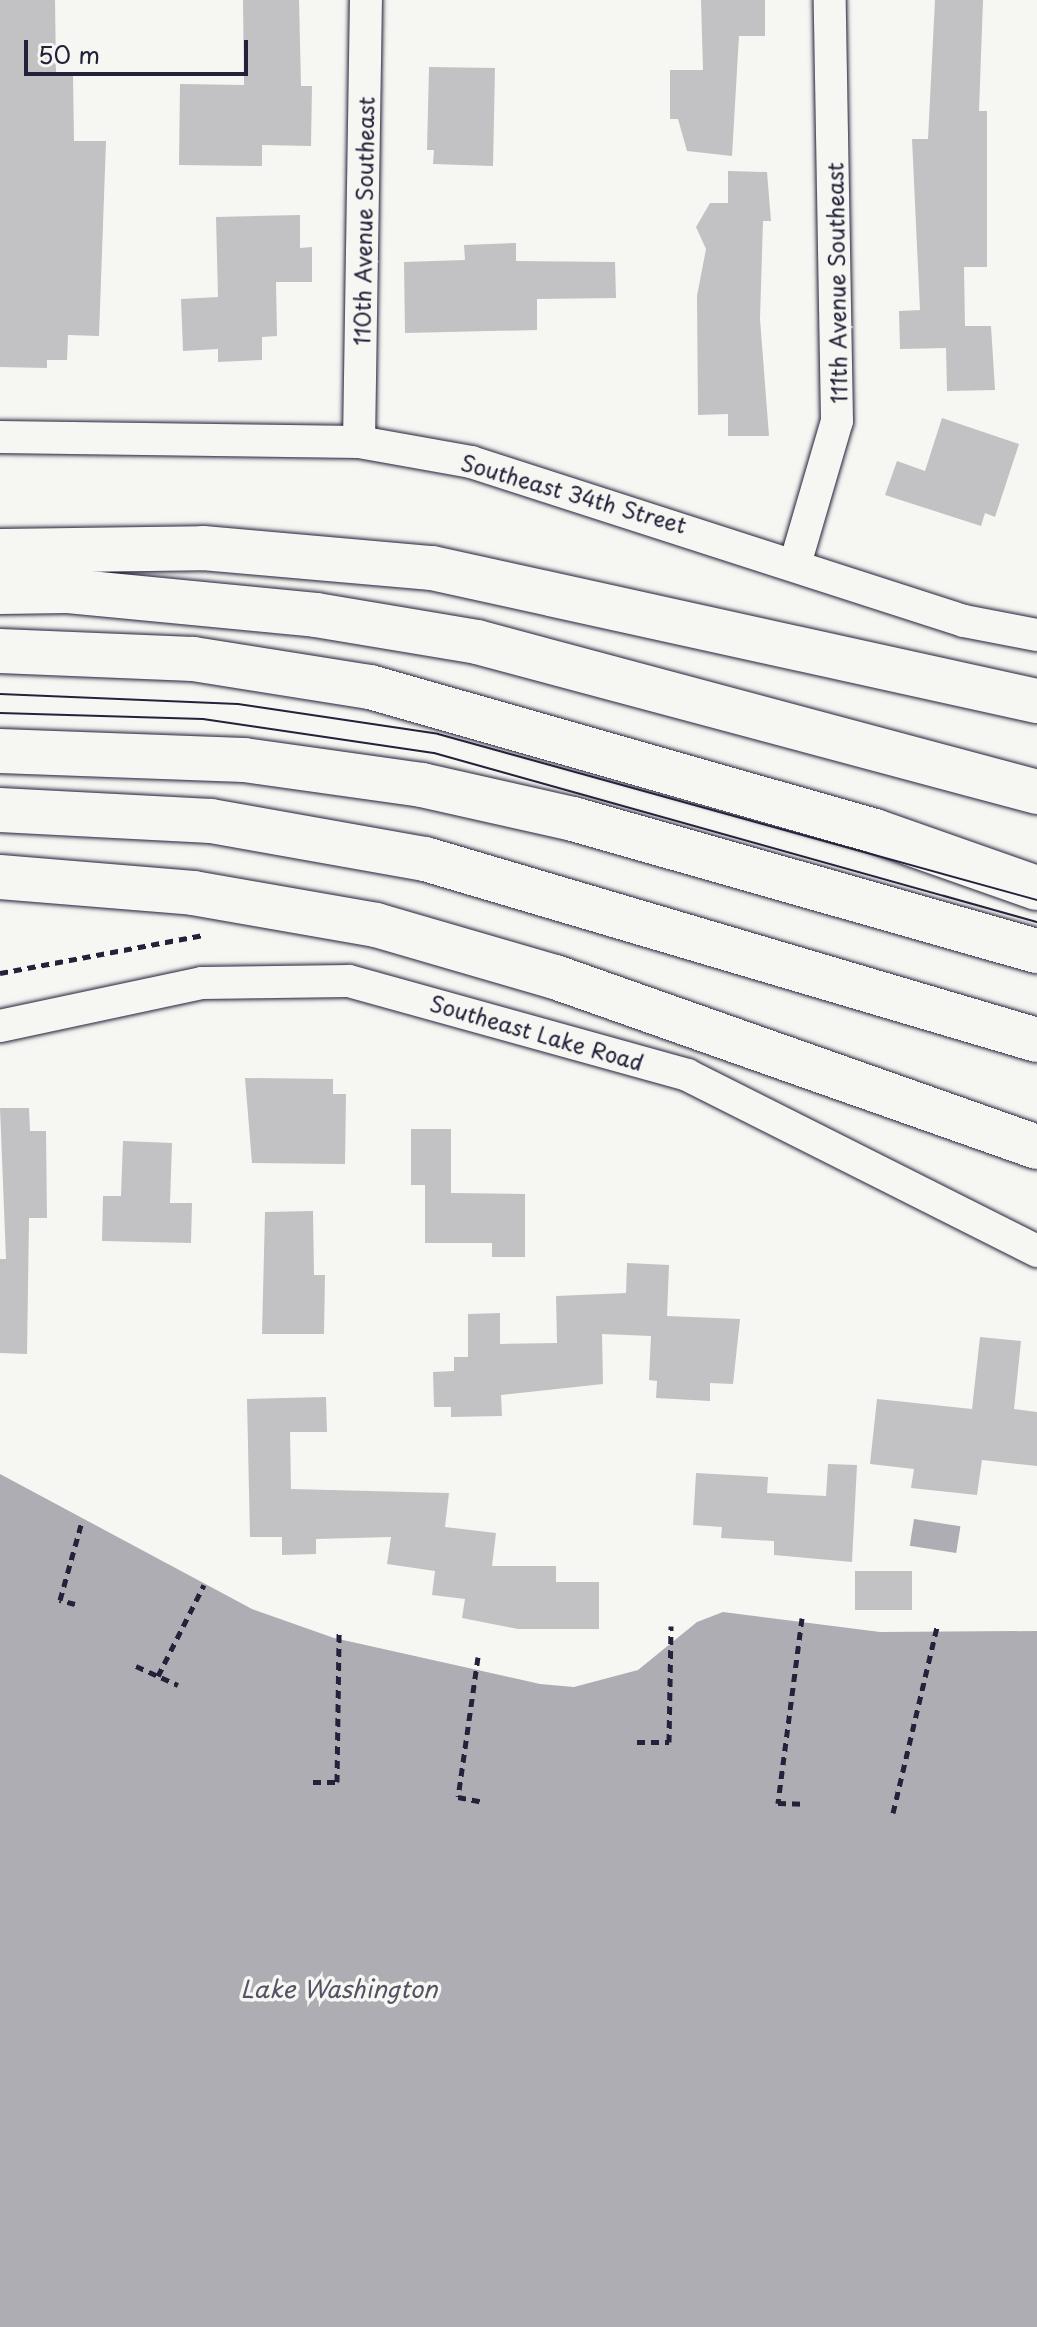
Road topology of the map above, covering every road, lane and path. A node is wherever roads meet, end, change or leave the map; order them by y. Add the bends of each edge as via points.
1 (366, 0) edge
2 (830, 0) edge
3 (0, 437) edge
4 (359, 442) junction
5 (0, 551) edge
6 (796, 561) junction
7 (0, 592) edge
8 (1037, 635) edge
9 (0, 651) edge
10 (1037, 701) edge
11 (0, 751) edge
12 (1037, 792) edge
13 (0, 810) edge
14 (0, 877) edge
15 (1037, 888) edge
16 (741, 949) junction
17 (1037, 951) edge
18 (1037, 1013) edge
19 (0, 1026) edge
20 (1037, 1040) edge
21 (1037, 1147) edge
22 (1037, 1251) edge
23 (82, 1521) dead end
24 (204, 1585) dead end
25 (75, 1604) dead end
26 (802, 1618) dead end
27 (671, 1626) dead end
28 (937, 1627) dead end
29 (339, 1632) dead end
30 (478, 1657) dead end
31 (136, 1666) dead end
32 (158, 1676) junction
33 (178, 1685) dead end
34 (637, 1742) dead end
35 (313, 1782) dead end
36 (484, 1802) dead end
37 (803, 1804) dead end
38 (893, 1813) dead end

1 - 4 street, 110th Avenue Southeast
2 - 6 street, 111th Avenue Southeast via 837,421
3 - 4 street, Southeast 34th Street
4 - 6 street, Southeast 34th Street via 566,487
5 - 10 highway via 189,548 432,568
6 - 8 street, Southeast 34th Street via 964,621
7 - 12 highway via 68,591 316,615 477,642
9 - 15 highway via 193,659 406,695 860,827
11 - 17 highway via 244,760 422,785
13 - 16 highway via 120,813 324,838 425,859
14 - 21 highway via 193,893 376,925 555,977
16 - 18 highway
16 - 20 highway
19 - 22 street, Southeast Lake Road via 202,983 349,981 687,1075
23 - 25 path via 60,1600
24 - 32 path
26 - 37 path via 778,1803
27 - 34 path via 669,1742
28 - 38 path
29 - 35 path via 337,1782
30 - 36 path via 458,1797
31 - 32 path
32 - 33 path

